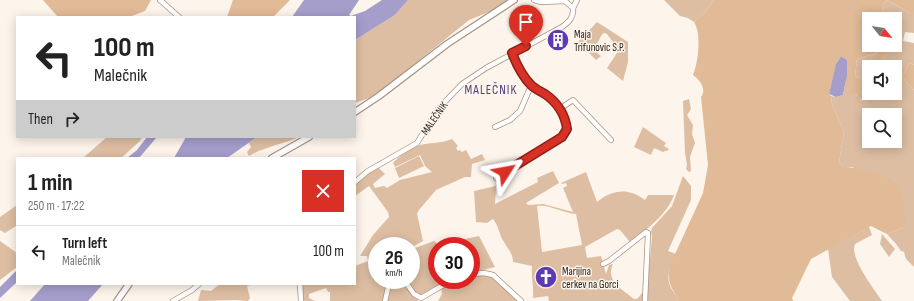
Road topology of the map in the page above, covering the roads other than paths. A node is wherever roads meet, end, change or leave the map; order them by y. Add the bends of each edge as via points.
1 (160, 0) edge
2 (514, 0) edge
3 (534, 0) edge
4 (576, 0) edge
5 (573, 8) junction
6 (178, 16) edge
7 (512, 53) junction
8 (532, 86) junction
9 (561, 108) junction
10 (356, 111) edge
11 (495, 127) dead end
12 (307, 138) edge
13 (611, 140) dead end
14 (274, 157) edge
15 (496, 178) dead end
16 (356, 181) edge
17 (604, 264) dead end
18 (480, 273) edge
19 (128, 285) edge
20 (198, 285) edge
21 (300, 285) edge
22 (388, 289) edge
23 (410, 289) edge
24 (436, 289) edge
25 (117, 301) edge
26 (173, 301) edge
27 (301, 301) edge
28 (386, 301) edge
29 (521, 301) edge
30 (645, 301) edge

1 - 6 street
2 - 10 street via 447,44
3 - 5 street via 565,1
4 - 5 street, MALEČNIK
5 - 7 street, MALEČNIK via 573,14 568,22
7 - 8 street
7 - 16 street, MALEČNIK via 462,84 438,109 417,143 368,171
8 - 9 street
8 - 11 street via 520,111 510,120
9 - 13 street via 573,100
9 - 15 street via 567,126 565,134
12 - 14 street
17 - 30 street via 648,233
18 - 29 street via 493,275
19 - 25 street
20 - 26 street
21 - 27 street
22 - 28 street
23 - 24 street via 421,298

